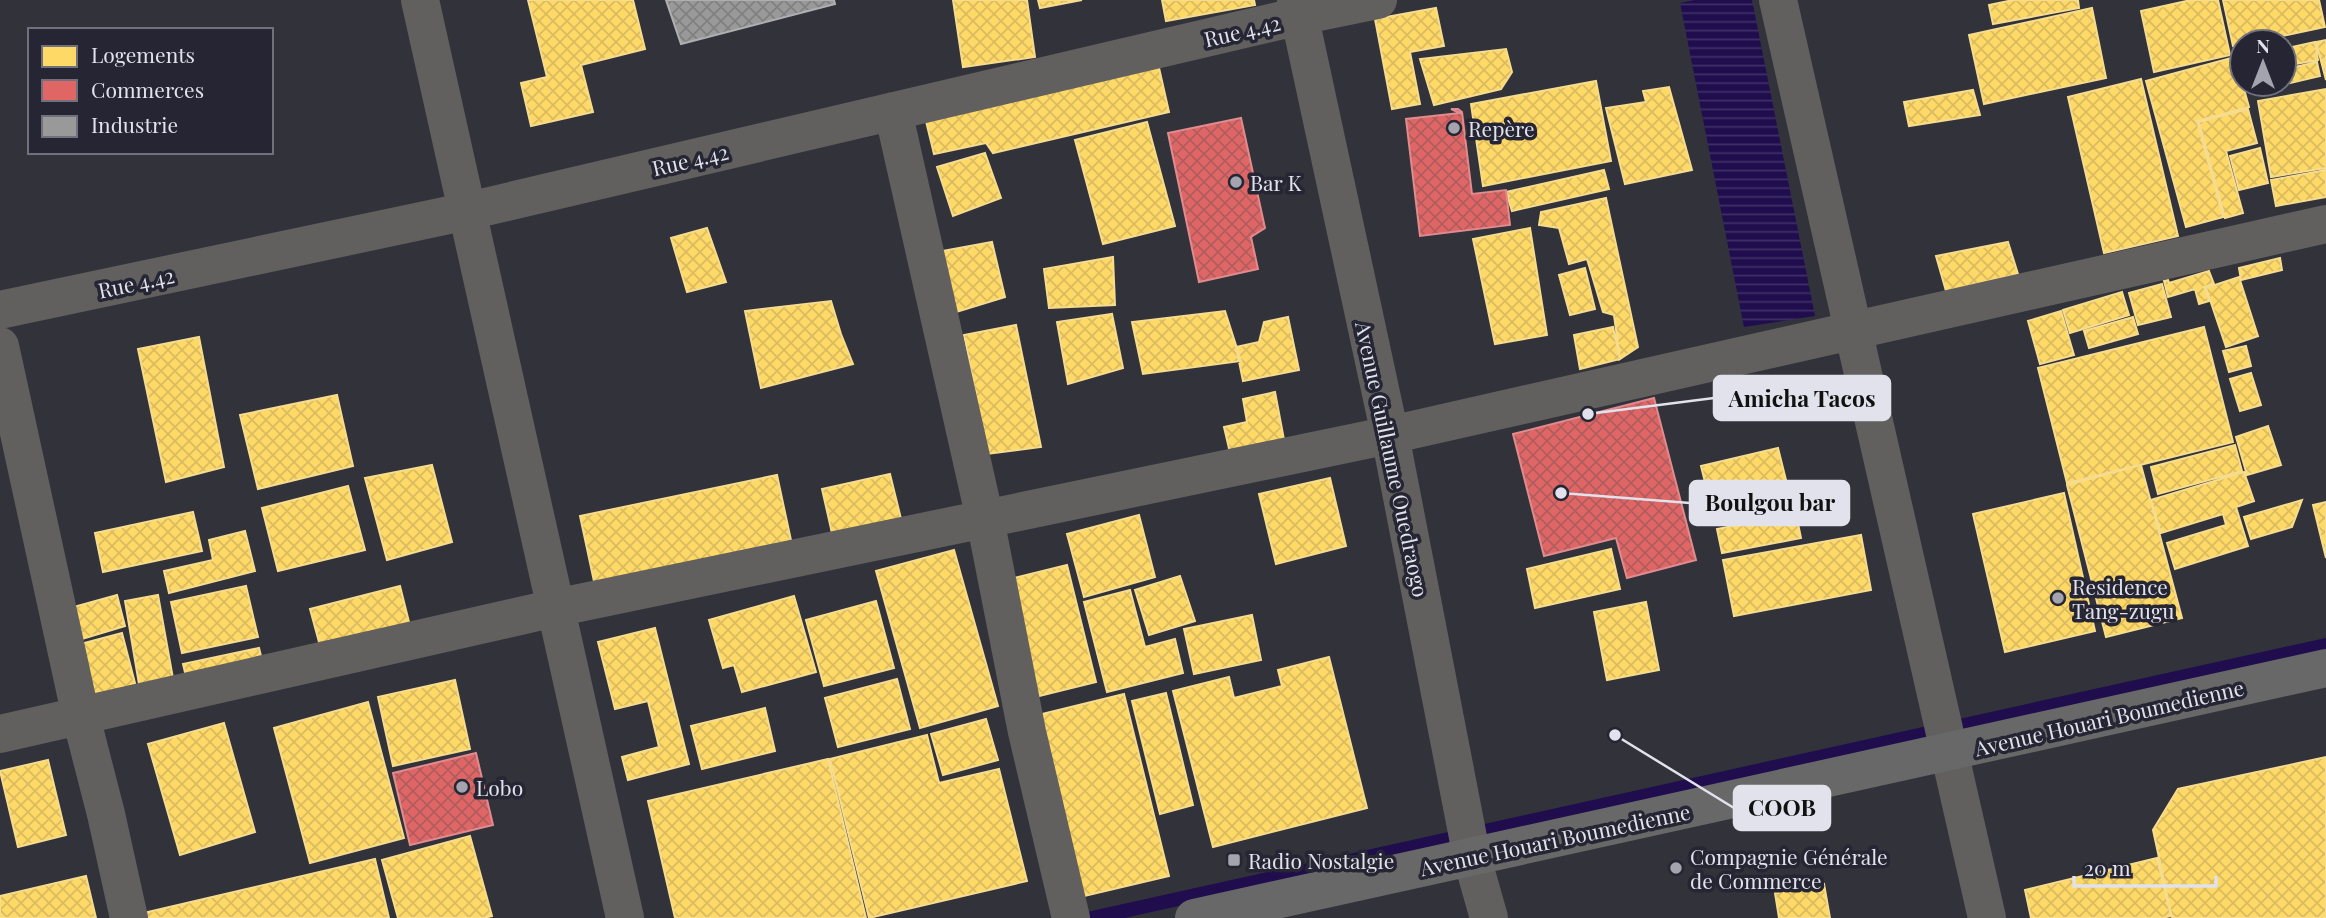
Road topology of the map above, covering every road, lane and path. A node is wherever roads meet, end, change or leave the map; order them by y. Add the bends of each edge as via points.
1 (421, 0) edge
2 (1378, 0) edge
3 (1778, 0) edge
4 (1298, 8) edge
5 (893, 111) junction
6 (468, 211) junction
7 (2326, 223) edge
8 (0, 310) edge
9 (1853, 329) junction
10 (0, 346) edge
11 (1390, 435) junction
12 (985, 519) junction
13 (555, 608) junction
14 (2326, 668) edge
15 (81, 716) junction
16 (0, 734) edge
17 (1950, 752) junction
18 (1472, 858) junction
19 (129, 918) edge
20 (625, 918) edge
21 (1071, 918) edge
22 (1194, 918) edge
23 (1489, 918) edge
24 (1987, 918) edge

1 - 6 street
2 - 4 street, Rue 4.42
3 - 9 street
4 - 5 street, Rue 4.42
4 - 11 street, Avenue Guillaume Ouedraogo
5 - 6 street, Rue 4.42
5 - 12 street
6 - 8 street, Rue 4.42
6 - 13 street
7 - 9 street
9 - 11 street
9 - 17 street
10 - 15 street
11 - 12 street
11 - 18 street, Avenue Guillaume Ouedraogo
12 - 13 street
12 - 21 street via 1027,732
13 - 15 street
13 - 20 street
14 - 17 main road, Avenue Houari Boumedienne
15 - 16 street
15 - 19 street
17 - 18 main road, Avenue Houari Boumedienne
17 - 24 street
18 - 22 main road, Avenue Houari Boumedienne
18 - 23 street, Avenue Guillaume Ouedraogo

